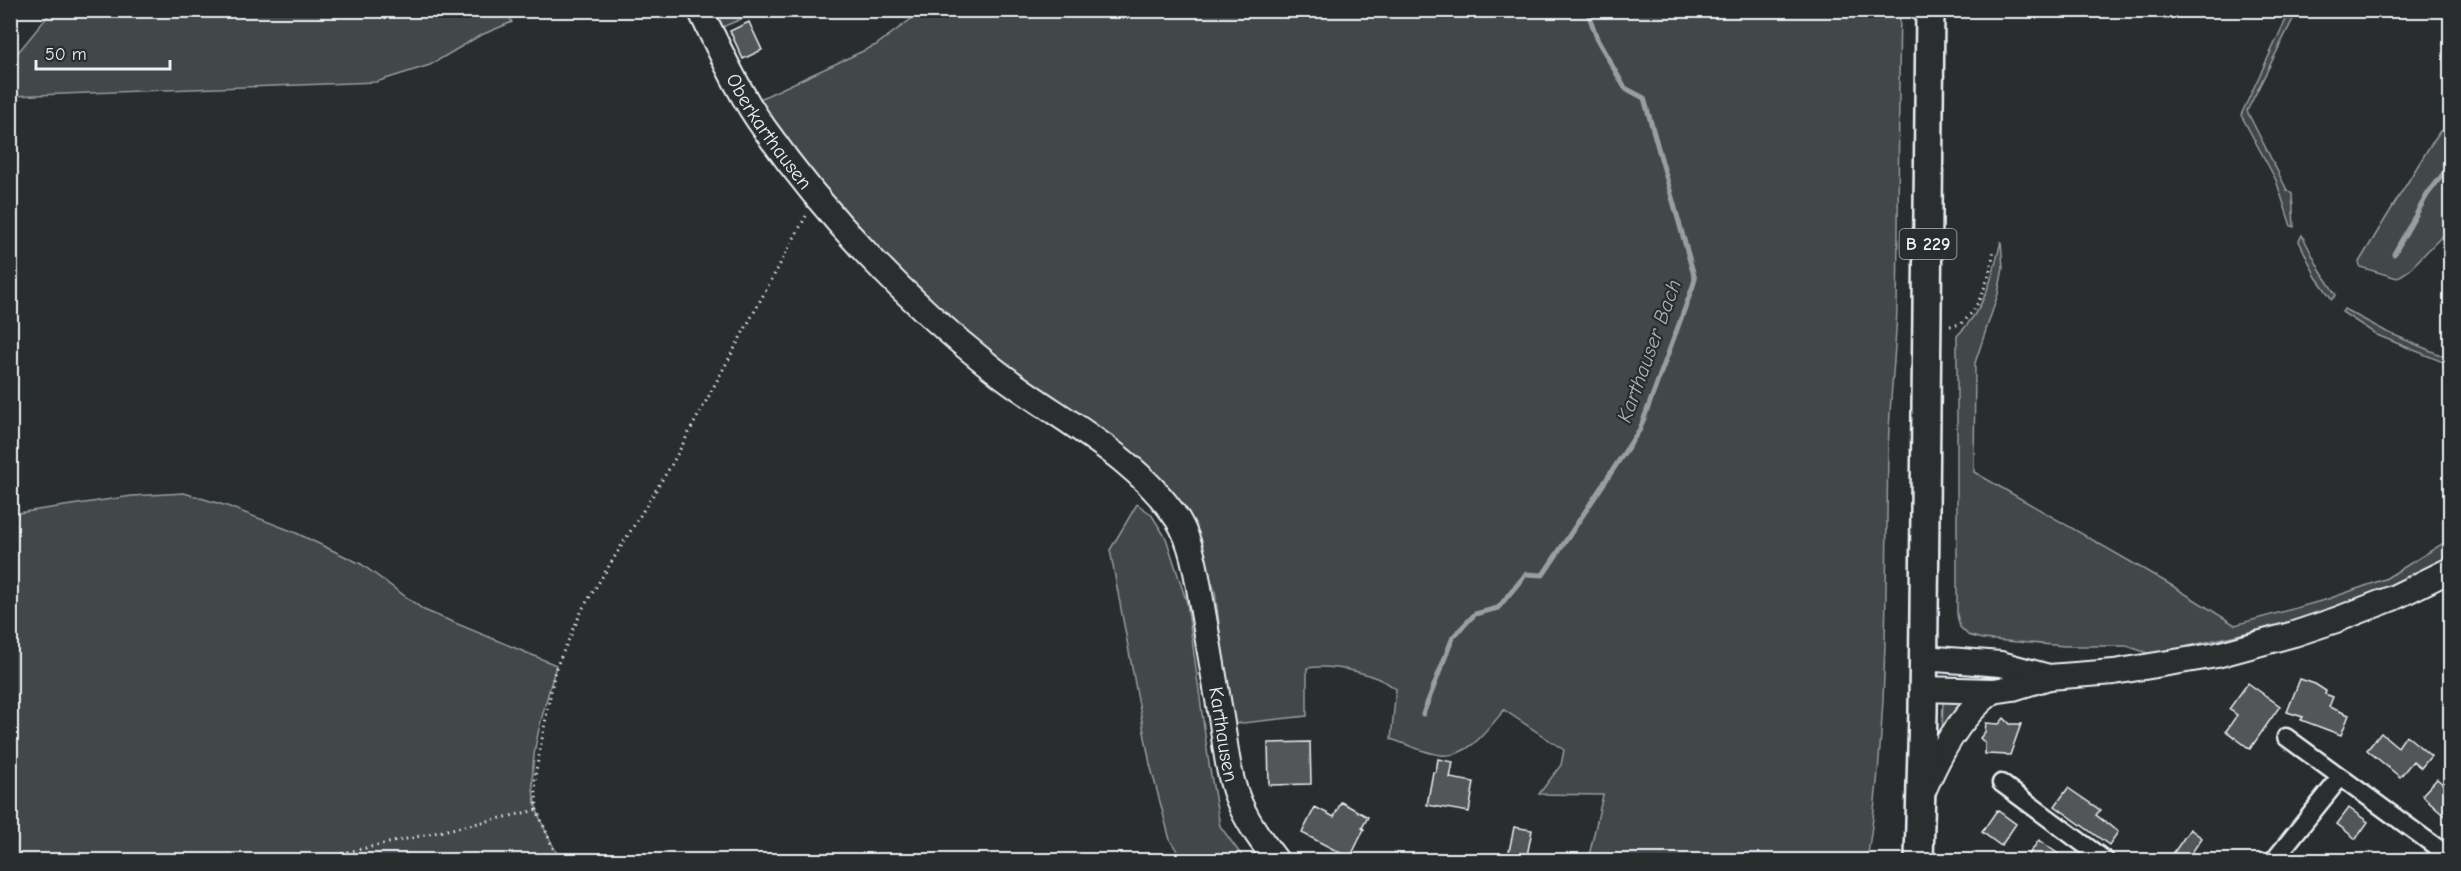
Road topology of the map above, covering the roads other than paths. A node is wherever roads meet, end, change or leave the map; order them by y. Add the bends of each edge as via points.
1 (700, 10) edge
2 (1930, 10) edge
3 (2451, 570) edge
4 (1200, 597) joint
5 (1923, 658) junction
6 (2049, 677) junction
7 (1923, 690) junction
8 (1993, 691) junction
9 (2286, 737) dead end
10 (2340, 777) junction
11 (2001, 783) dead end
12 (1921, 796) junction
13 (2451, 857) edge
14 (1918, 858) edge
15 (1276, 861) edge
16 (2105, 861) edge
17 (2274, 861) edge

1 - 4 main road, Oberkarthausen via 763,128 856,240 916,303 993,369 1122,458 1160,494 1180,523 1191,550
2 - 5 main road, B 229
3 - 6 main road via 2336,620 2250,646 2164,665
4 - 15 main road, Karthausen via 1230,776 1240,805
5 - 6 main road via 2001,664
5 - 7 main road, B 229
6 - 8 main road
7 - 8 main road
7 - 12 main road, B 229
8 - 12 main road via 1958,725
9 - 10 street
10 - 13 street
10 - 17 street
11 - 16 street
12 - 14 main road, B 229

